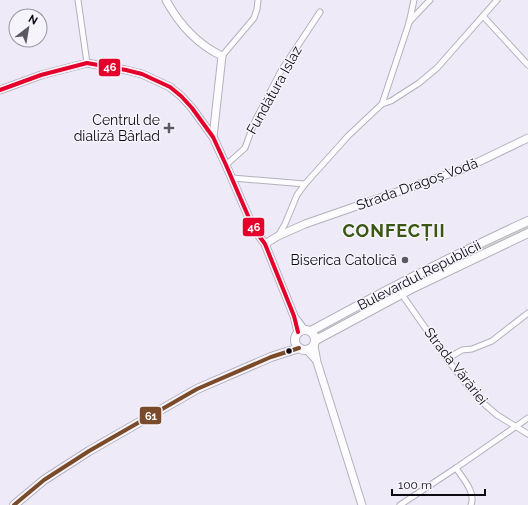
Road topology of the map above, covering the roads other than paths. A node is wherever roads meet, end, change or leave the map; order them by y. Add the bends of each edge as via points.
1 (78, 0) edge
2 (166, 0) edge
3 (258, 0) edge
4 (414, 0) edge
5 (430, 0) edge
6 (497, 0) edge
7 (320, 12) dead end
8 (483, 16) junction
9 (409, 23) junction
10 (222, 56) junction
11 (87, 62) junction
12 (528, 66) edge
13 (0, 90) edge
14 (382, 104) junction
15 (213, 138) junction
16 (528, 138) edge
17 (226, 165) junction
18 (232, 178) junction
19 (305, 184) junction
20 (528, 221) edge
21 (528, 233) edge
22 (278, 236) junction
23 (265, 244) junction
24 (396, 286) junction
25 (401, 294) junction
26 (528, 313) edge
27 (304, 331) junction
28 (297, 345) junction
29 (312, 345) junction
30 (447, 359) junction
31 (528, 418) edge
32 (516, 427) junction
33 (528, 434) edge
34 (456, 468) junction
35 (14, 505) edge
36 (362, 505) edge
37 (400, 505) edge
38 (471, 505) edge

1 - 11 street
2 - 10 main road via 197,40
3 - 10 street via 254,18
4 - 9 street
5 - 9 street
6 - 8 street
7 - 17 street, Fundătura Islaz via 281,71 254,123 245,148
8 - 12 street
8 - 14 street via 426,78 403,94
9 - 14 street
10 - 15 main road
11 - 13 main road
11 - 15 main road via 142,74 170,87 192,108
14 - 19 street via 348,136
15 - 17 main road
16 - 22 main road, Strada Dragoș Vodă via 466,168 305,224
17 - 18 main road
18 - 19 street
18 - 23 main road via 249,218
19 - 22 street via 293,202
20 - 24 main road, Bulevardul Republicii
21 - 25 main road, Bulevardul Republicii
22 - 23 main road, Strada Dragoș Vodă
23 - 27 main road via 294,316
24 - 25 street, Strada Vărăriei
24 - 27 main road, Bulevardul Republicii
25 - 29 main road, Bulevardul Republicii
25 - 30 street, Strada Vărăriei
26 - 30 street via 492,341 462,350
27 - 28 main road via 295,338
27 - 29 main road via 315,336
28 - 29 main road
28 - 35 main road via 198,389 118,434 44,480
29 - 36 main road
30 - 32 street, Strada Vărăriei via 482,402
31 - 32 street
32 - 33 street, Strada Vărăriei
32 - 34 street
34 - 37 street
34 - 38 street via 471,492

